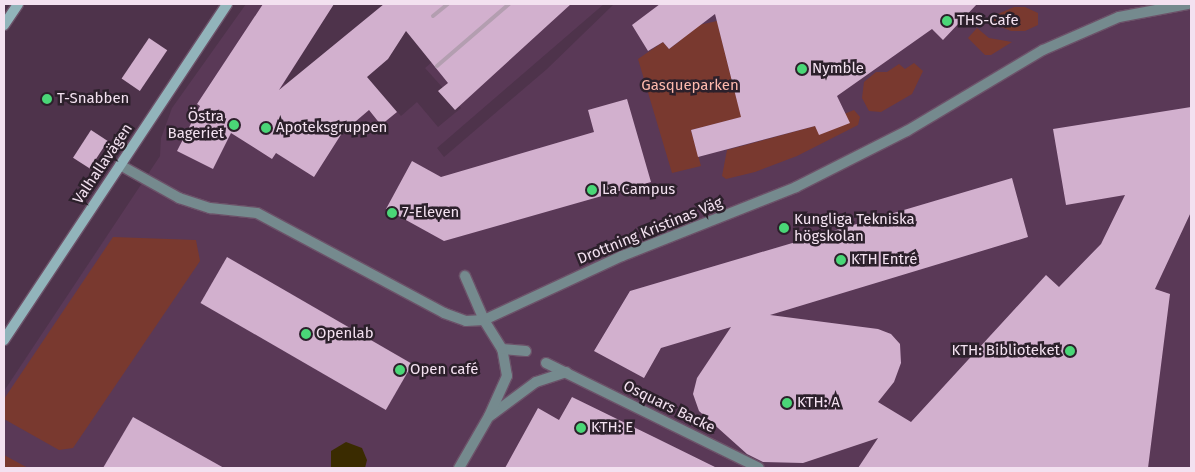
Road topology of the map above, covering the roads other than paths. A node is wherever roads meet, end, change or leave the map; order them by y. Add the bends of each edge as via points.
1 (18, 4) edge
2 (226, 4) edge
3 (1188, 4) edge
4 (4, 25) edge
5 (120, 165) junction
6 (465, 276) dead end
7 (484, 320) junction
8 (4, 340) edge
9 (502, 349) junction
10 (526, 351) dead end
11 (546, 363) dead end
12 (566, 372) junction
13 (489, 416) junction
14 (460, 468) edge
15 (759, 468) edge

1 - 4 main road
2 - 5 main road, Valhallavägen
3 - 7 street, Drottning Kristinas Väg via 1119,17 1043,50 907,131 796,187 622,256
5 - 7 street, Drottning Kristinas Väg via 179,198 210,208 257,213 444,313 466,321
5 - 8 main road, Valhallavägen
6 - 7 street
7 - 9 street
9 - 10 street
9 - 13 street via 507,376
11 - 12 street, Osquars Backe
12 - 13 street via 536,382
12 - 15 street, Osquars Backe
13 - 14 street

